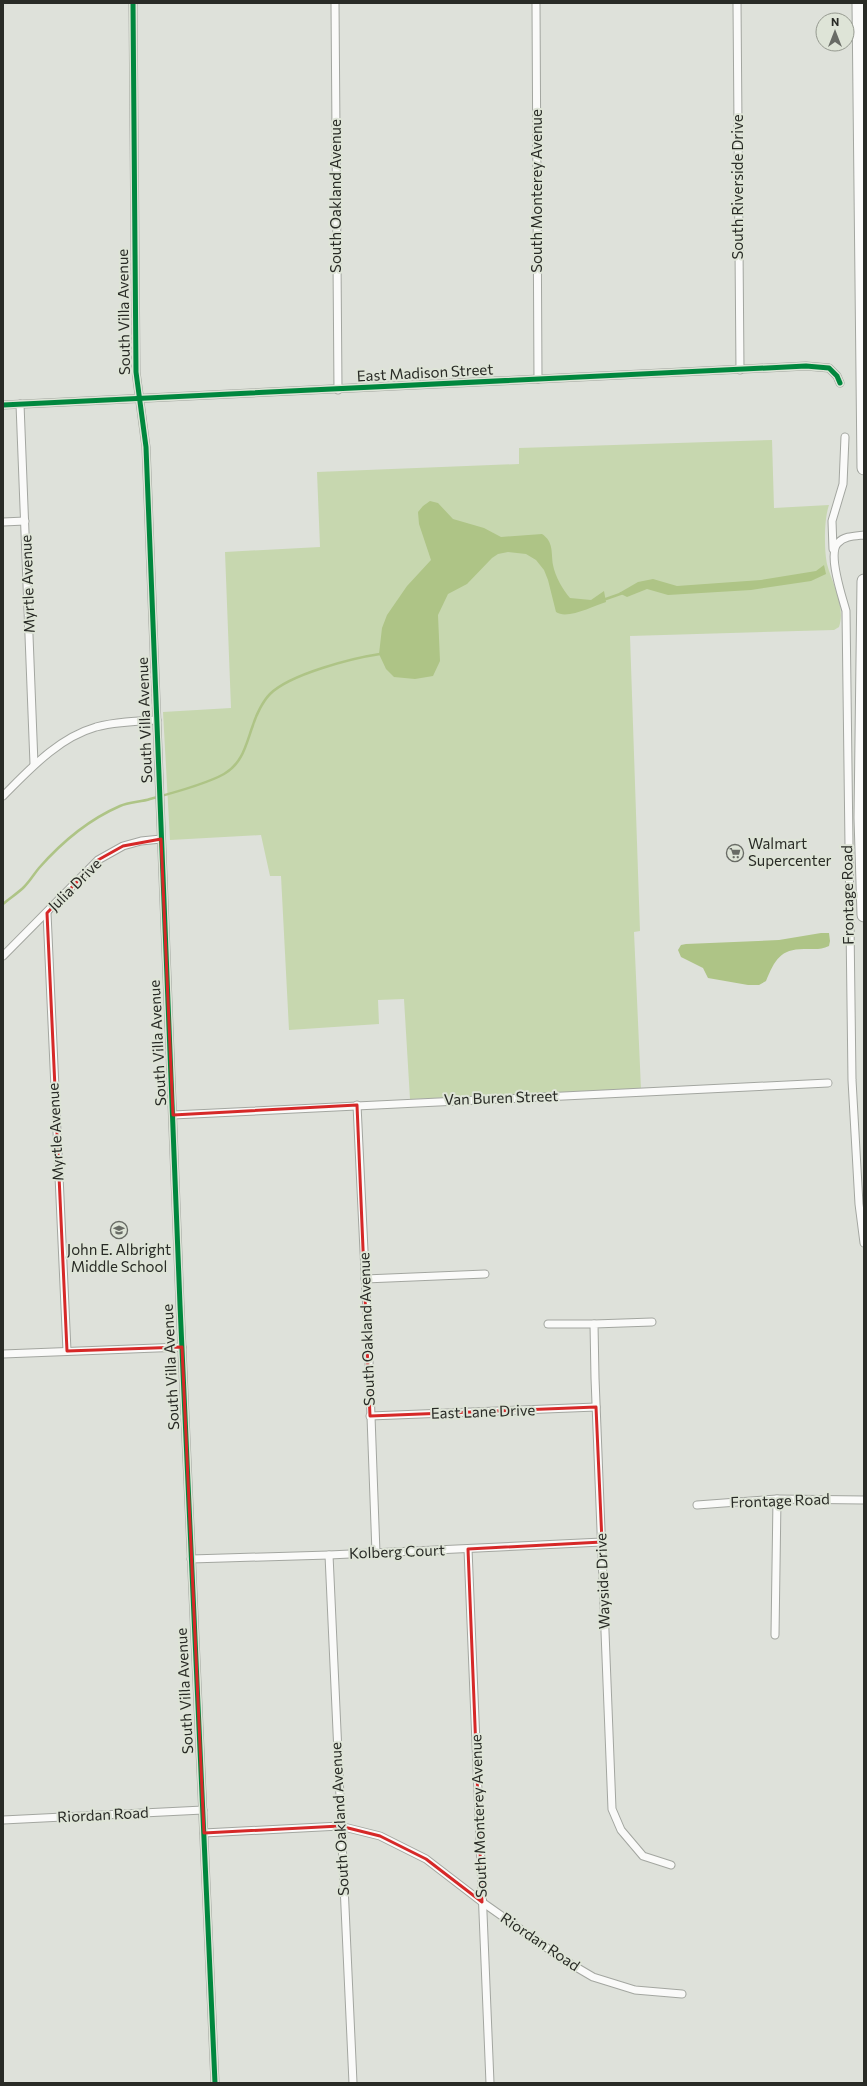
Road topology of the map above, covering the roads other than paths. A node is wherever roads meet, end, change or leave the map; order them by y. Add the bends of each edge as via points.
1 (133, 3) edge
2 (335, 3) edge
3 (536, 3) edge
4 (737, 3) edge
5 (859, 3) edge
6 (740, 370) junction
7 (538, 379) junction
8 (840, 383) dead end
9 (338, 390) junction
10 (140, 398) junction
11 (20, 404) junction
12 (3, 405) edge
13 (845, 437) dead end
14 (864, 468) edge
15 (25, 521) junction
16 (3, 522) edge
17 (864, 535) edge
18 (833, 549) junction
19 (864, 581) edge
20 (156, 720) junction
21 (34, 764) junction
22 (3, 796) edge
23 (161, 839) junction
24 (47, 913) junction
25 (864, 915) edge
26 (3, 956) edge
27 (828, 1083) dead end
28 (357, 1105) junction
29 (173, 1115) junction
30 (864, 1243) edge
31 (485, 1274) dead end
32 (365, 1279) junction
33 (652, 1322) dead end
34 (548, 1324) dead end
35 (594, 1324) junction
36 (182, 1347) junction
37 (66, 1351) junction
38 (3, 1354) edge
39 (596, 1407) junction
40 (370, 1416) junction
41 (777, 1499) junction
42 (864, 1500) edge
43 (697, 1505) dead end
44 (602, 1542) junction
45 (468, 1549) junction
46 (376, 1553) junction
47 (329, 1555) junction
48 (191, 1559) junction
49 (775, 1635) dead end
50 (203, 1810) junction
51 (3, 1820) edge
52 (340, 1826) junction
53 (204, 1833) junction
54 (671, 1864) dead end
55 (482, 1902) junction
56 (682, 1994) dead end
57 (215, 2083) edge
58 (353, 2083) edge
59 (490, 2083) edge

1 - 10 street, South Villa Avenue via 136,372
2 - 9 street, South Oakland Avenue
3 - 7 street, South Monterey Avenue
4 - 6 street, South Riverside Drive
5 - 14 highway
6 - 7 street, East Madison Street
6 - 8 street, East Madison Street via 822,367 834,371
7 - 9 street, East Madison Street
9 - 10 street, East Madison Street
10 - 11 street, East Madison Street
10 - 20 street, South Villa Avenue via 146,447
11 - 12 street, East Madison Street
11 - 15 street, Myrtle Avenue
13 - 18 street, Frontage Road via 843,484 832,521
15 - 16 street
15 - 21 street, Myrtle Avenue
17 - 18 street via 847,537 838,542
18 - 30 street, Frontage Road via 833,560 846,611 852,1080 859,1204
19 - 25 highway via 861,818
20 - 21 street via 95,728 58,747
20 - 23 street, South Villa Avenue
21 - 22 street
23 - 24 street, Julia Drive via 123,846 98,860
23 - 29 street, South Villa Avenue
24 - 26 street, Julia Drive
24 - 37 street, Myrtle Avenue
27 - 28 street, Van Buren Street
28 - 29 street, Van Buren Street
28 - 32 street, South Oakland Avenue
29 - 36 street, South Villa Avenue
31 - 32 street
32 - 40 street, South Oakland Avenue
33 - 35 street
34 - 35 street
35 - 39 street, Wayside Drive
36 - 37 street
36 - 48 street, South Villa Avenue
37 - 38 street
39 - 40 street, East Lane Drive
39 - 44 street, Wayside Drive
40 - 46 street, South Oakland Avenue
41 - 42 street, Frontage Road
41 - 43 street, Frontage Road
41 - 49 street
44 - 45 street, Kolberg Court
44 - 54 street, Wayside Drive via 612,1809 621,1830 644,1856
45 - 46 street, Kolberg Court
45 - 55 street, South Monterey Avenue
46 - 47 street, Kolberg Court
47 - 48 street, Kolberg Court
47 - 52 street, South Oakland Avenue
48 - 50 street, South Villa Avenue
50 - 51 street, Riordan Road
50 - 53 street, South Villa Avenue
52 - 53 street, Riordan Road
52 - 55 street, Riordan Road via 380,1836 426,1858
52 - 58 street, South Oakland Avenue
53 - 57 street, South Villa Avenue
55 - 56 street, Riordan Road via 564,1960 593,1977 635,1990
55 - 59 street, South Monterey Avenue

